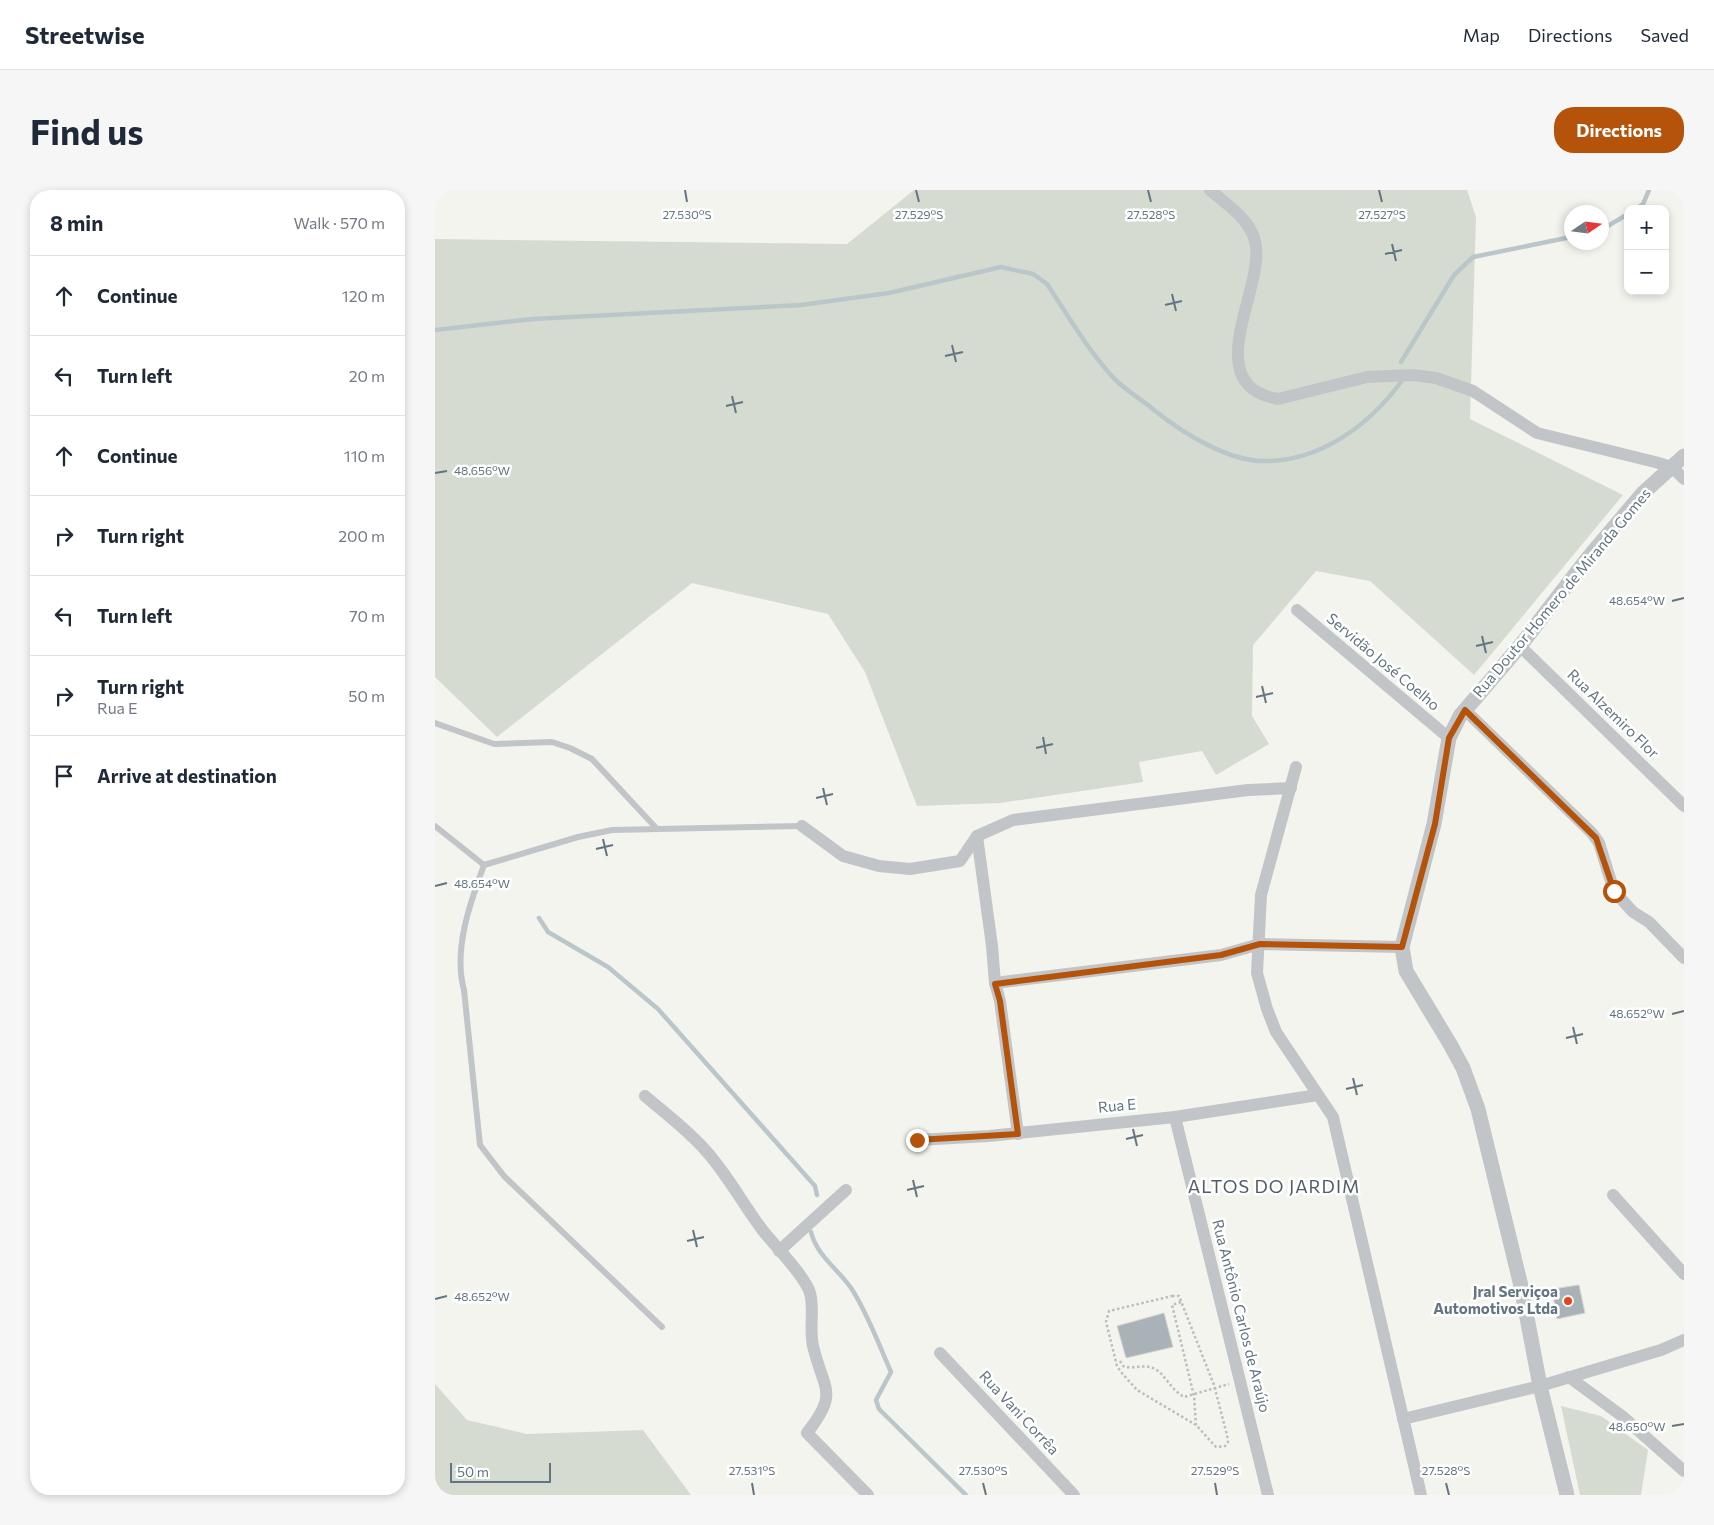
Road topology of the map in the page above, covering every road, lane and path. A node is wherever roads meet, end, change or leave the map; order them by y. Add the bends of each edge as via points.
1 (1210, 190) edge
2 (1684, 456) edge
3 (1671, 467) junction
4 (1684, 479) edge
5 (1297, 610) dead end
6 (1520, 646) junction
7 (1465, 710) junction
8 (435, 723) edge
9 (1449, 738) junction
10 (1296, 767) dead end
11 (1291, 788) junction
12 (1684, 806) edge
13 (435, 826) edge
14 (802, 826) joint
15 (657, 829) junction
16 (977, 836) junction
17 (484, 865) junction
18 (1260, 944) junction
19 (1402, 947) junction
20 (1684, 958) edge
21 (995, 984) junction
22 (1318, 1095) junction
23 (645, 1096) dead end
24 (1175, 1117) junction
25 (1018, 1134) junction
26 (917, 1140) dead end
27 (846, 1190) dead end
28 (1613, 1195) dead end
29 (779, 1251) junction
30 (1684, 1274) edge
31 (1181, 1302) junction
32 (662, 1327) dead end
33 (1684, 1340) edge
34 (940, 1353) dead end
35 (1120, 1361) dead end
36 (1569, 1377) junction
37 (1240, 1381) junction
38 (1540, 1386) junction
39 (1215, 1388) junction
40 (1194, 1396) junction
41 (1403, 1419) junction
42 (1196, 1425) junction
43 (1684, 1471) edge
44 (868, 1495) edge
45 (1074, 1495) edge
46 (1268, 1495) edge
47 (1421, 1495) edge
48 (1567, 1495) edge

1 - 3 street via 1239,215 1255,241 1256,257 1238,346 1243,378 1252,390 1278,399 1367,377 1413,375 1436,378 1473,390 1537,433
2 - 3 street, Rua Doutor Homero de Miranda Gomes
3 - 4 street
3 - 6 street, Rua Doutor Homero de Miranda Gomes via 1643,493 1587,559
5 - 9 street, Servidão José Coelho
6 - 7 street, Rua Doutor Homero de Miranda Gomes
6 - 12 street, Rua Alzemiro Flor
7 - 9 street, Rua Doutor Homero de Miranda Gomes
7 - 20 street via 1592,833 1599,843 1614,891
8 - 15 lane via 494,744 552,742 570,748 592,759
9 - 19 street via 1435,824
10 - 11 street
11 - 16 street via 1248,790 1013,820
11 - 18 street via 1261,895
13 - 17 lane
14 - 15 lane
14 - 16 street via 843,856 879,866 910,869 961,861
15 - 17 lane via 612,830 578,837
16 - 21 street
17 - 32 lane via 465,925 459,973 464,990 480,1145 503,1176
18 - 19 street
18 - 21 street via 1221,955
18 - 22 street via 1257,973 1267,1009 1277,1032
19 - 38 street via 1406,971 1451,1044 1478,1109 1521,1286
21 - 25 street
22 - 24 street, Rua E
22 - 41 street via 1333,1117 1337,1131
23 - 29 street via 707,1151
24 - 25 street, Rua E
24 - 37 street, Rua Antônio Carlos de Araújo
25 - 26 street, Rua E
27 - 29 street
28 - 30 street
29 - 44 street via 810,1294 810,1333 825,1380 826,1405 807,1433
31 - 39 path
31 - 40 path via 1171,1305
31 - 42 path via 1179,1296 1173,1296 1109,1311 1106,1322 1121,1372 1137,1390
33 - 36 street
34 - 45 street, Rua Vani Corrêa
35 - 40 path via 1128,1368 1147,1366 1157,1369 1173,1391 1183,1397
36 - 38 street
36 - 43 street via 1622,1416
37 - 39 path
37 - 46 street, Rua Antônio Carlos de Araújo
38 - 41 street
38 - 48 street
39 - 40 path
39 - 42 path via 1228,1442 1225,1446 1216,1447
40 - 42 path
41 - 47 street

